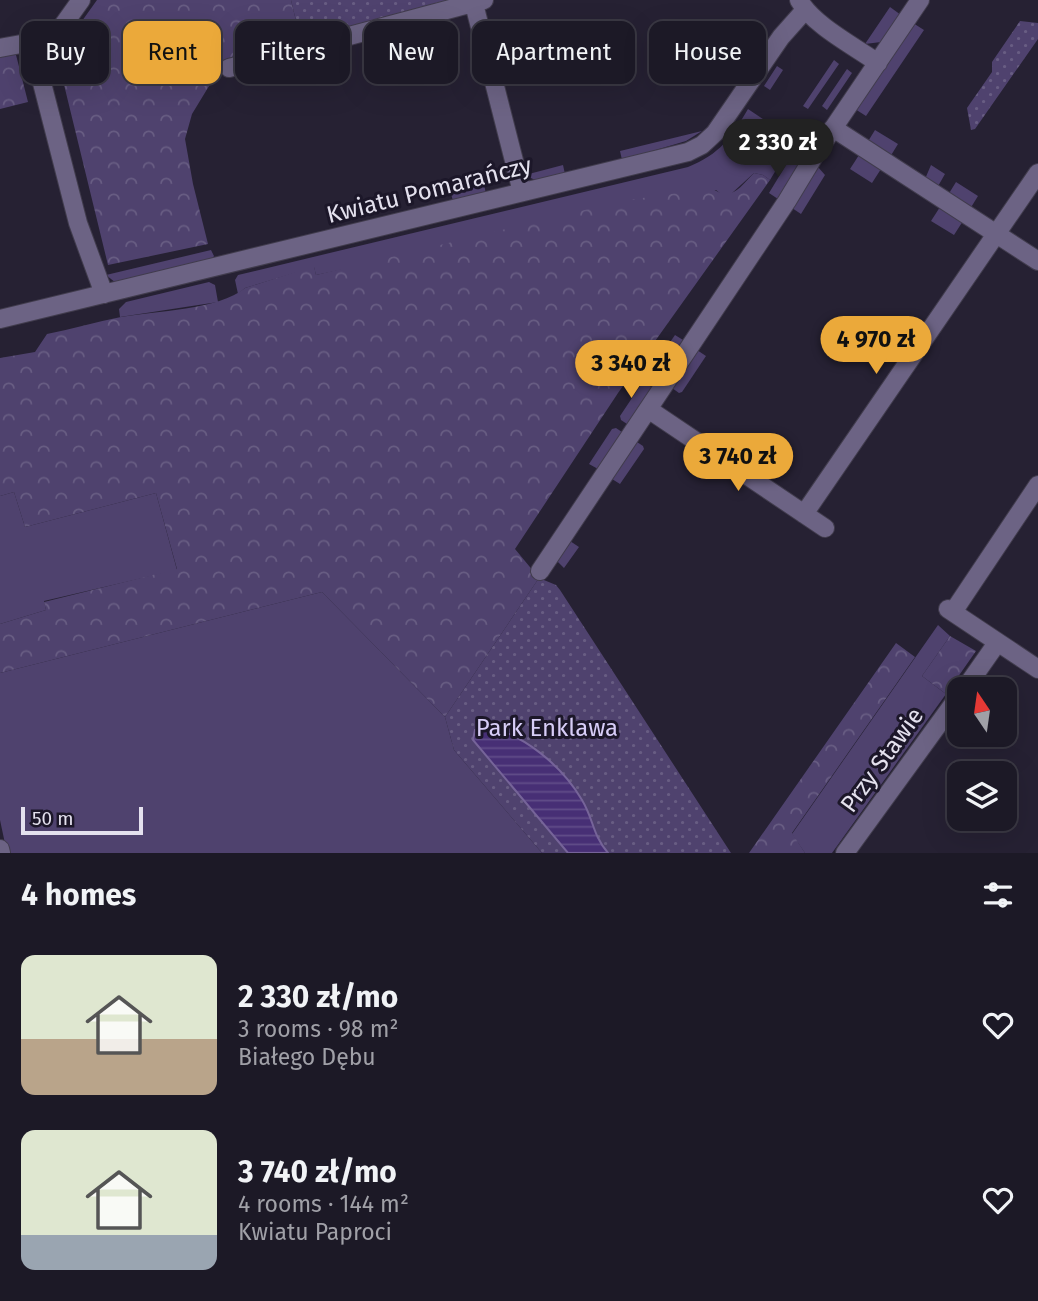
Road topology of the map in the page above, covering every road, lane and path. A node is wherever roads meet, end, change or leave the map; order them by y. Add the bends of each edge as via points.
1 (81, 0) edge
2 (920, 0) edge
3 (477, 1) edge
4 (802, 5) edge
5 (66, 21) edge
6 (21, 44) edge
7 (0, 48) edge
8 (878, 63) junction
9 (229, 68) dead end
10 (42, 84) edge
11 (833, 128) junction
12 (1038, 173) edge
13 (522, 192) junction
14 (997, 235) junction
15 (1038, 261) edge
16 (104, 294) junction
17 (0, 319) edge
18 (648, 409) junction
19 (1038, 485) edge
20 (804, 514) junction
21 (825, 527) dead end
22 (540, 571) dead end
23 (997, 643) junction
24 (1038, 669) edge
25 (973, 677) edge
26 (947, 713) edge
27 (845, 853) edge

1 - 5 street
2 - 8 street
3 - 9 street
3 - 13 street
4 - 8 street
4 - 13 street, Kwiatu Pomarańczy via 715,133 695,149
6 - 7 street
8 - 11 street
10 - 16 street via 78,223
11 - 14 street
11 - 18 street
12 - 14 street
13 - 16 street, Kwiatu Pomarańczy
14 - 15 street
14 - 20 street
16 - 17 street, Kwiatu Pomarańczy
18 - 20 street
18 - 22 street
19 - 23 street via 951,611
20 - 21 street
23 - 24 street
23 - 25 street
26 - 27 street, Przy Stawie

